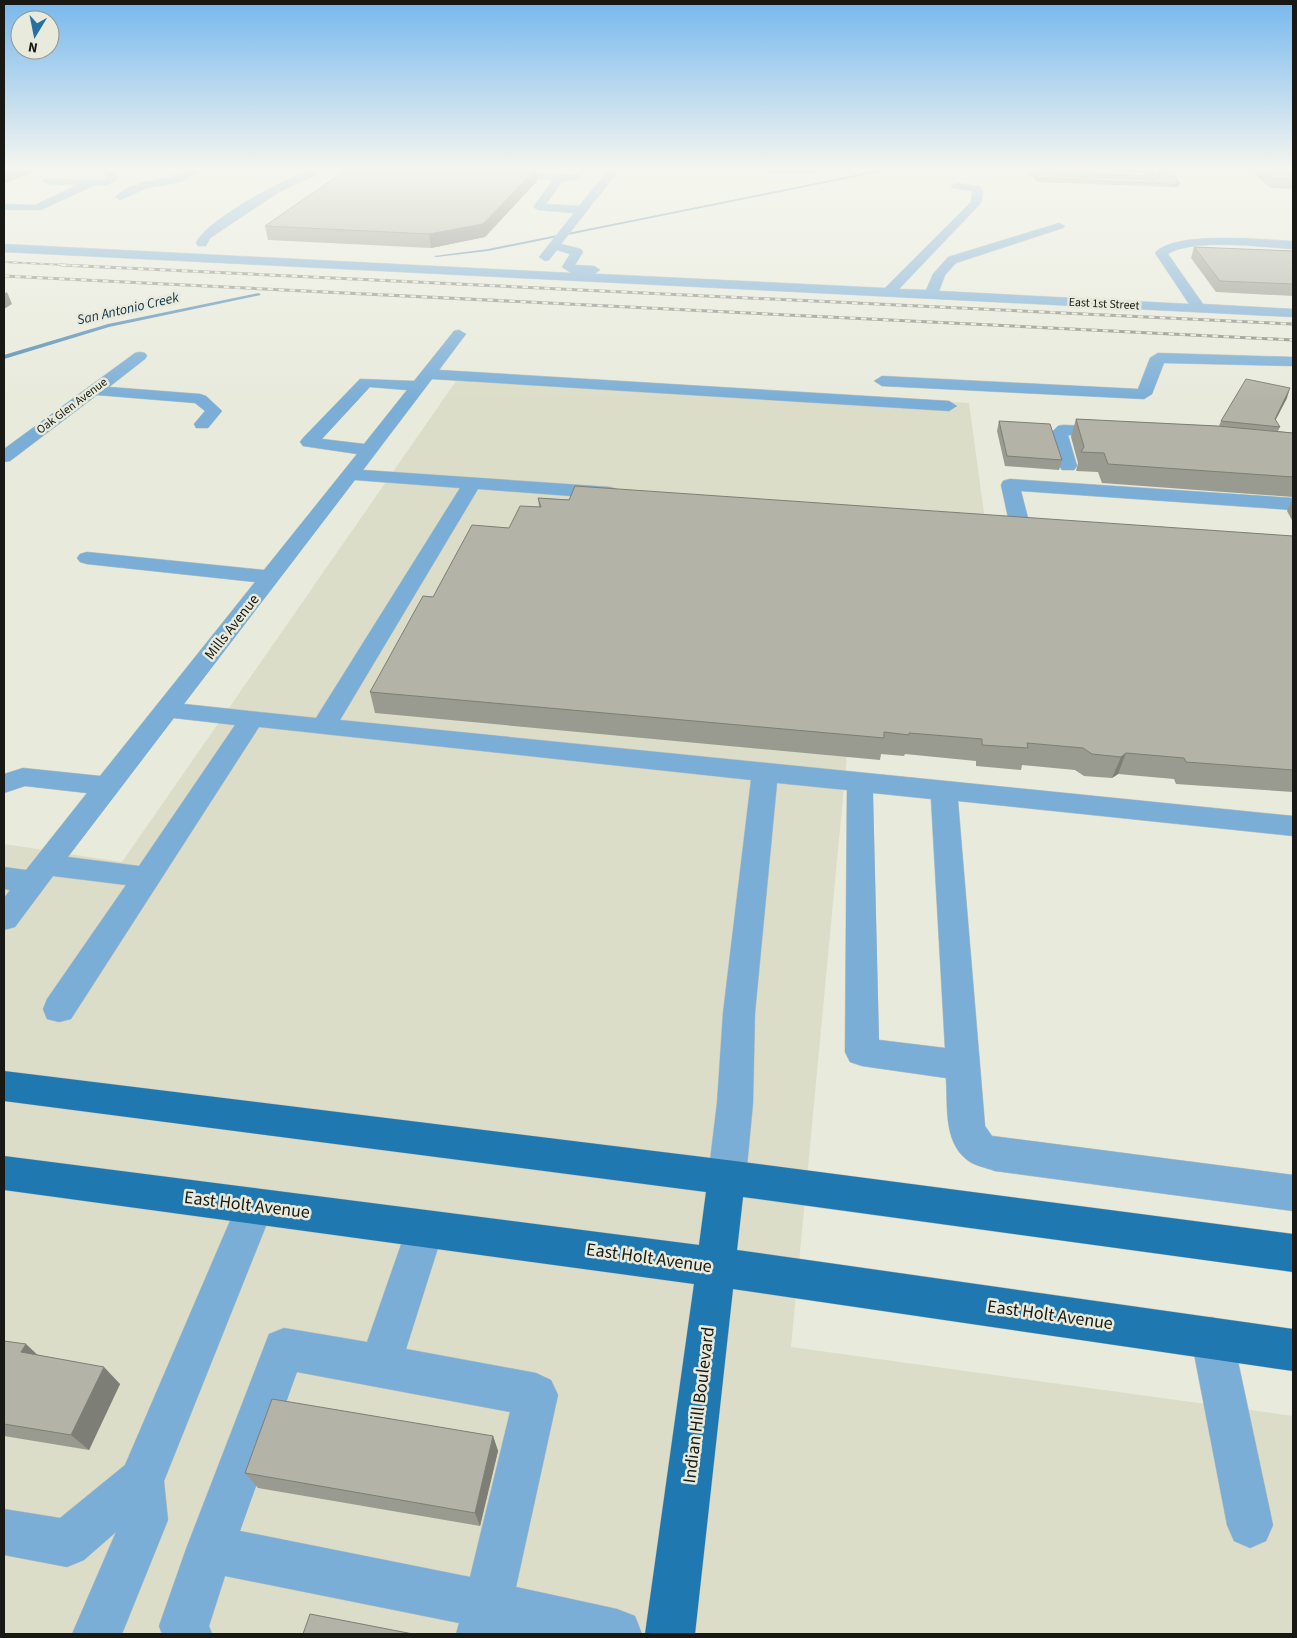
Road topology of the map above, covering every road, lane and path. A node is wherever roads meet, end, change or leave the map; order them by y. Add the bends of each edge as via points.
1 (195, 246) edge
2 (554, 246) edge
3 (569, 246) edge
4 (931, 246) edge
5 (995, 246) edge
6 (1171, 246) edge
7 (4, 248) edge
8 (312, 251) edge
9 (1161, 253) junction
10 (1208, 255) edge
11 (176, 256) junction
12 (302, 262) junction
13 (533, 274) junction
14 (664, 278) junction
15 (882, 293) junction
16 (923, 296) junction
17 (1199, 309) junction
18 (1293, 313) edge
19 (459, 334) dead end
20 (140, 356) dead end
21 (1293, 362) edge
22 (423, 380) junction
23 (882, 381) dead end
24 (93, 390) junction
25 (949, 406) dead end
26 (202, 424) dead end
27 (1122, 433) edge
28 (369, 450) junction
29 (4, 457) edge
30 (1068, 466) dead end
31 (350, 474) junction
32 (472, 483) junction
33 (624, 494) edge
34 (1293, 504) edge
35 (1019, 522) edge
36 (87, 558) dead end
37 (270, 577) junction
38 (166, 710) junction
39 (252, 719) junction
40 (323, 727) junction
41 (765, 773) junction
42 (860, 782) junction
43 (4, 784) edge
44 (108, 786) junction
45 (944, 791) junction
46 (1293, 826) edge
47 (39, 874) junction
48 (146, 877) junction
49 (4, 878) edge
50 (4, 919) edge
51 (59, 1008) dead end
52 (963, 1065) junction
53 (4, 1086) edge
54 (4, 1174) edge
55 (727, 1177) junction
56 (1293, 1193) edge
57 (255, 1206) junction
58 (425, 1228) junction
59 (1293, 1253) edge
60 (716, 1267) junction
61 (1212, 1338) junction
62 (1293, 1350) edge
63 (380, 1365) junction
64 (141, 1482) junction
65 (1250, 1525) dead end
66 (4, 1532) edge
67 (210, 1549) junction
68 (484, 1619) edge
69 (97, 1634) edge
70 (187, 1634) edge
71 (617, 1634) edge
72 (670, 1634) edge

1 - 11 street
2 - 13 street
3 - 14 street via 577,252 568,267 571,269
4 - 15 street
5 - 16 street via 952,260
6 - 9 street
7 - 11 street
8 - 12 street
9 - 10 street
9 - 17 street
11 - 12 street
12 - 13 street
13 - 14 street
14 - 15 street, East 1st Street via 850,283
15 - 16 street, East 1st Street
16 - 17 street, East 1st Street
17 - 18 street, East 1st Street
19 - 22 street, Mills Avenue
20 - 24 street, Oak Glen Avenue
21 - 23 street via 1158,358 1144,394
22 - 25 street
22 - 28 street, Mills Avenue
22 - 28 street via 366,382 309,442
24 - 26 street via 200,399 214,411
24 - 29 street, Oak Glen Avenue
27 - 30 street via 1064,430 1058,435
28 - 31 street, Mills Avenue
31 - 32 street
31 - 37 street, Mills Avenue
32 - 33 street
32 - 40 street
34 - 35 street via 1010,486
36 - 37 street
37 - 38 street, Mills Avenue
38 - 39 street
38 - 44 street, Mills Avenue
39 - 40 street
39 - 48 street
40 - 41 street
41 - 42 street
41 - 55 street via 737,1037 735,1103
42 - 45 street
42 - 52 street via 862,1052
43 - 44 street via 22,777
44 - 47 street, Mills Avenue
45 - 46 street
45 - 52 street
47 - 48 street
47 - 49 street
47 - 50 street, Mills Avenue
48 - 51 street
52 - 56 street via 967,1130 979,1148 995,1154
53 - 55 main road
54 - 57 main road, East Holt Avenue
55 - 59 main road
55 - 60 main road, Indian Hill Boulevard
57 - 58 main road, East Holt Avenue
57 - 64 street
58 - 60 main road, East Holt Avenue
58 - 63 street
60 - 61 main road, East Holt Avenue
60 - 72 main road, Indian Hill Boulevard
61 - 62 main road, East Holt Avenue
61 - 65 street
63 - 67 street via 284,1349
63 - 68 street via 536,1396
64 - 66 street via 67,1543
64 - 69 street via 145,1520
67 - 68 street
67 - 70 street via 184,1626
68 - 71 street

